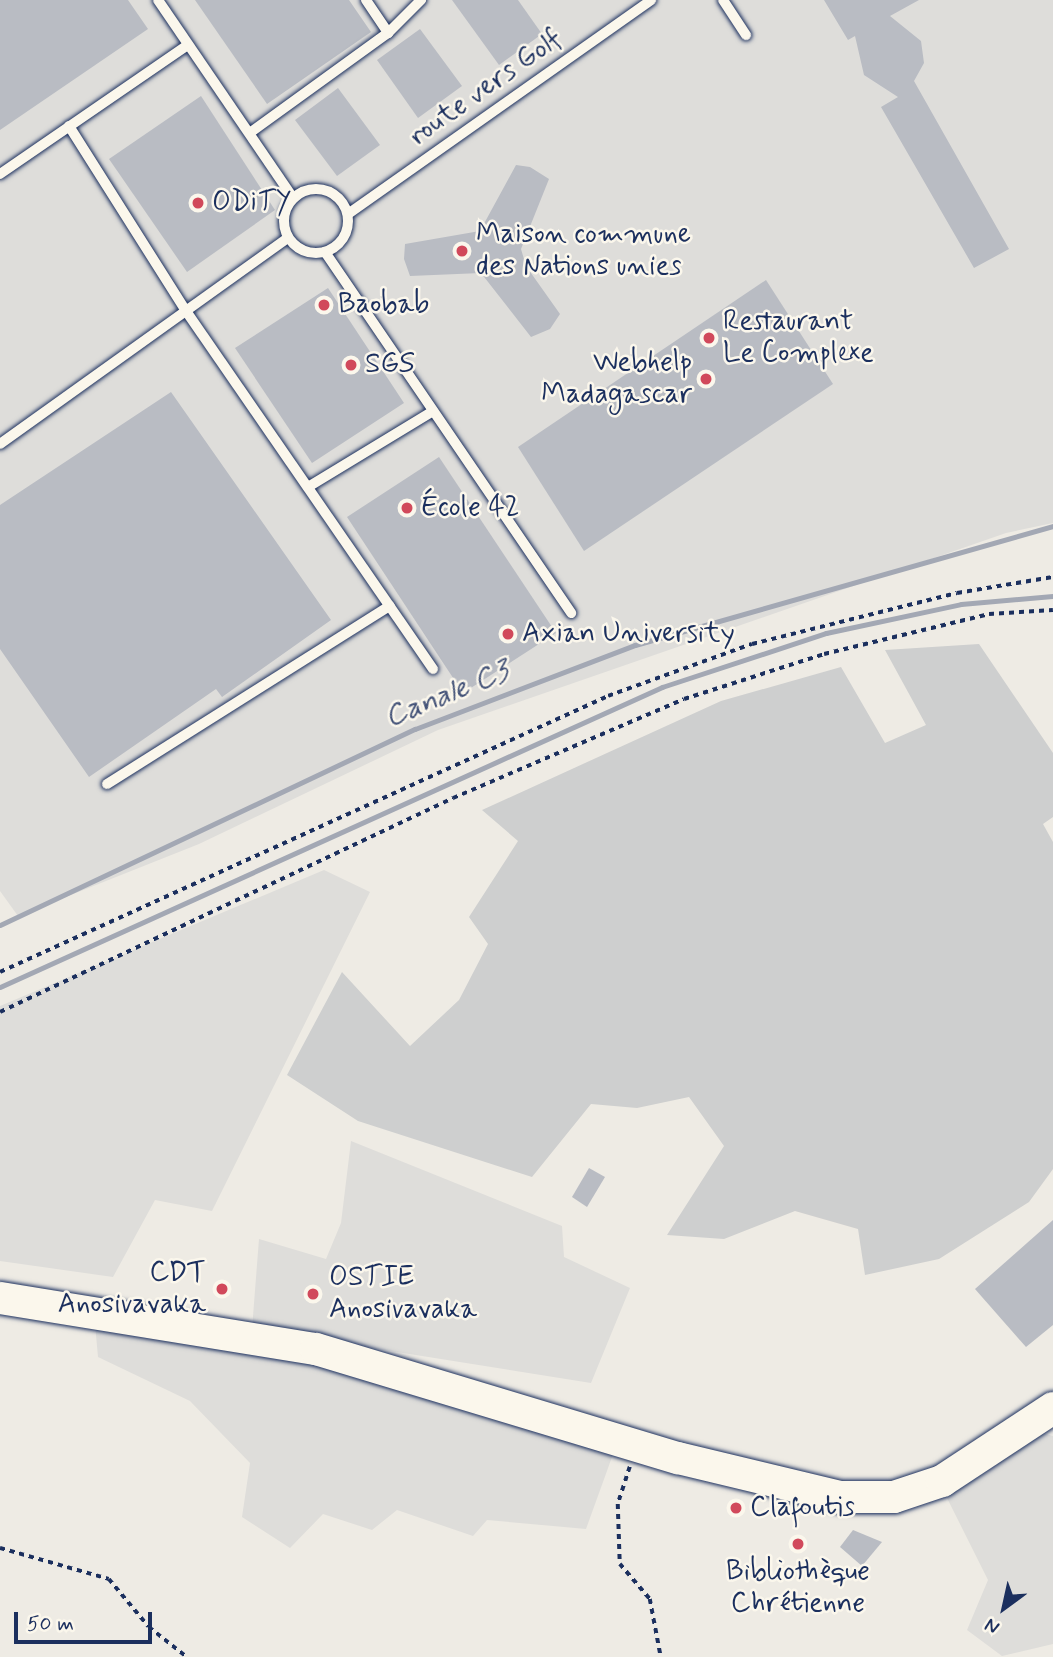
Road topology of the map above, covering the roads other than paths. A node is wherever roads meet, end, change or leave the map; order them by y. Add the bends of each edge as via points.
1 (158, 0) edge
2 (366, 0) edge
3 (421, 0) edge
4 (651, 0) edge
5 (723, 0) edge
6 (388, 33) junction
7 (746, 35) dead end
8 (188, 45) junction
9 (69, 126) junction
10 (251, 132) junction
11 (0, 174) edge
12 (293, 198) junction
13 (348, 214) junction
14 (288, 238) junction
15 (325, 252) junction
16 (187, 311) junction
17 (433, 411) junction
18 (0, 443) edge
19 (308, 487) junction
20 (390, 606) junction
21 (571, 613) dead end
22 (433, 668) dead end
23 (107, 784) dead end
24 (0, 1298) edge
25 (1053, 1408) edge

1 - 8 lane
2 - 6 lane
3 - 6 lane
4 - 13 lane, route vers Golf
5 - 7 lane
6 - 10 lane
8 - 9 lane
8 - 10 lane
9 - 11 lane
9 - 16 lane
10 - 12 lane
12 - 13 lane via 308,189 329,191 339,196
12 - 14 lane via 284,216
13 - 15 lane via 346,236
14 - 15 lane via 306,252
14 - 16 lane
15 - 17 lane
16 - 18 lane
16 - 19 lane
17 - 19 lane
17 - 21 lane
19 - 20 lane
20 - 22 lane
20 - 23 lane
24 - 25 main road via 316,1349 804,1492 868,1499 919,1490 954,1475

